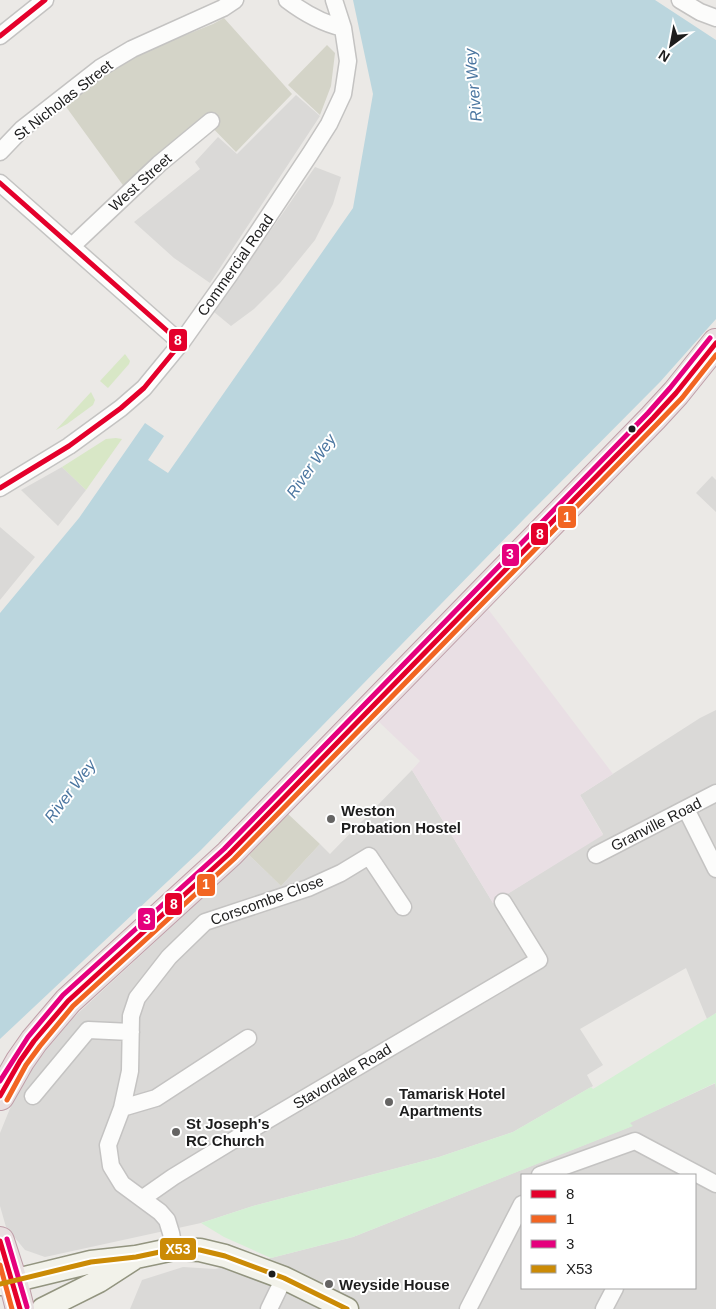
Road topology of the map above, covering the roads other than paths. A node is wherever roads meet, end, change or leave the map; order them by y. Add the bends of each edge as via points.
1 (45, 0) edge
2 (235, 0) edge
3 (287, 0) edge
4 (334, 0) edge
5 (680, 0) edge
6 (707, 0) edge
7 (716, 18) edge
8 (343, 28) junction
9 (0, 36) edge
10 (210, 121) dead end
11 (0, 152) edge
12 (0, 183) edge
13 (72, 246) junction
14 (181, 343) junction
15 (716, 343) edge
16 (0, 488) edge
17 (716, 793) edge
18 (686, 809) junction
19 (596, 855) dead end
20 (716, 869) edge
21 (503, 902) dead end
22 (403, 907) dead end
23 (130, 1032) junction
24 (248, 1038) dead end
25 (0, 1096) edge
26 (33, 1096) dead end
27 (122, 1108) junction
28 (673, 1169) edge
29 (543, 1174) edge
30 (687, 1174) edge
31 (696, 1177) edge
32 (716, 1184) edge
33 (142, 1198) junction
34 (521, 1206) edge
35 (0, 1241) edge
36 (174, 1249) junction
37 (136, 1258) junction
38 (284, 1278) junction
39 (99, 1281) junction
40 (614, 1289) edge
41 (10, 1294) edge
42 (43, 1309) edge
43 (66, 1309) edge
44 (269, 1309) edge
45 (347, 1309) edge
46 (468, 1309) edge
47 (604, 1309) edge

1 - 9 street
2 - 11 street, St Nicholas Street via 132,49 100,68 22,129
3 - 8 street via 306,14
4 - 8 street, Commercial Road
5 - 7 street
6 - 7 street
8 - 14 street, Commercial Road via 348,60 343,94 329,124
10 - 13 street, West Street
12 - 13 street
13 - 14 street
14 - 16 street, Commercial Road via 144,388 121,408 69,446
15 - 25 highway via 653,418 267,816 68,1001 34,1041
17 - 18 street, Granville Road
18 - 19 street, Granville Road
18 - 20 street
21 - 33 street, Stavordale Road via 538,960
22 - 23 street, Corscombe Close via 369,856 308,888 205,922 170,957 137,998
23 - 26 street via 88,1030
23 - 27 street, Corscombe Close via 130,1071
24 - 27 street via 156,1098
27 - 33 street, Corscombe Close via 108,1145 111,1166 122,1184
28 - 29 street via 635,1141
28 - 30 street
31 - 32 street
33 - 36 street via 167,1220
34 - 46 street
35 - 41 highway
36 - 37 street
36 - 38 street via 200,1250 225,1256
37 - 39 street
37 - 41 street via 91,1262
38 - 44 street
38 - 45 street
39 - 41 street via 33,1297
39 - 42 street
39 - 43 street
40 - 47 street

